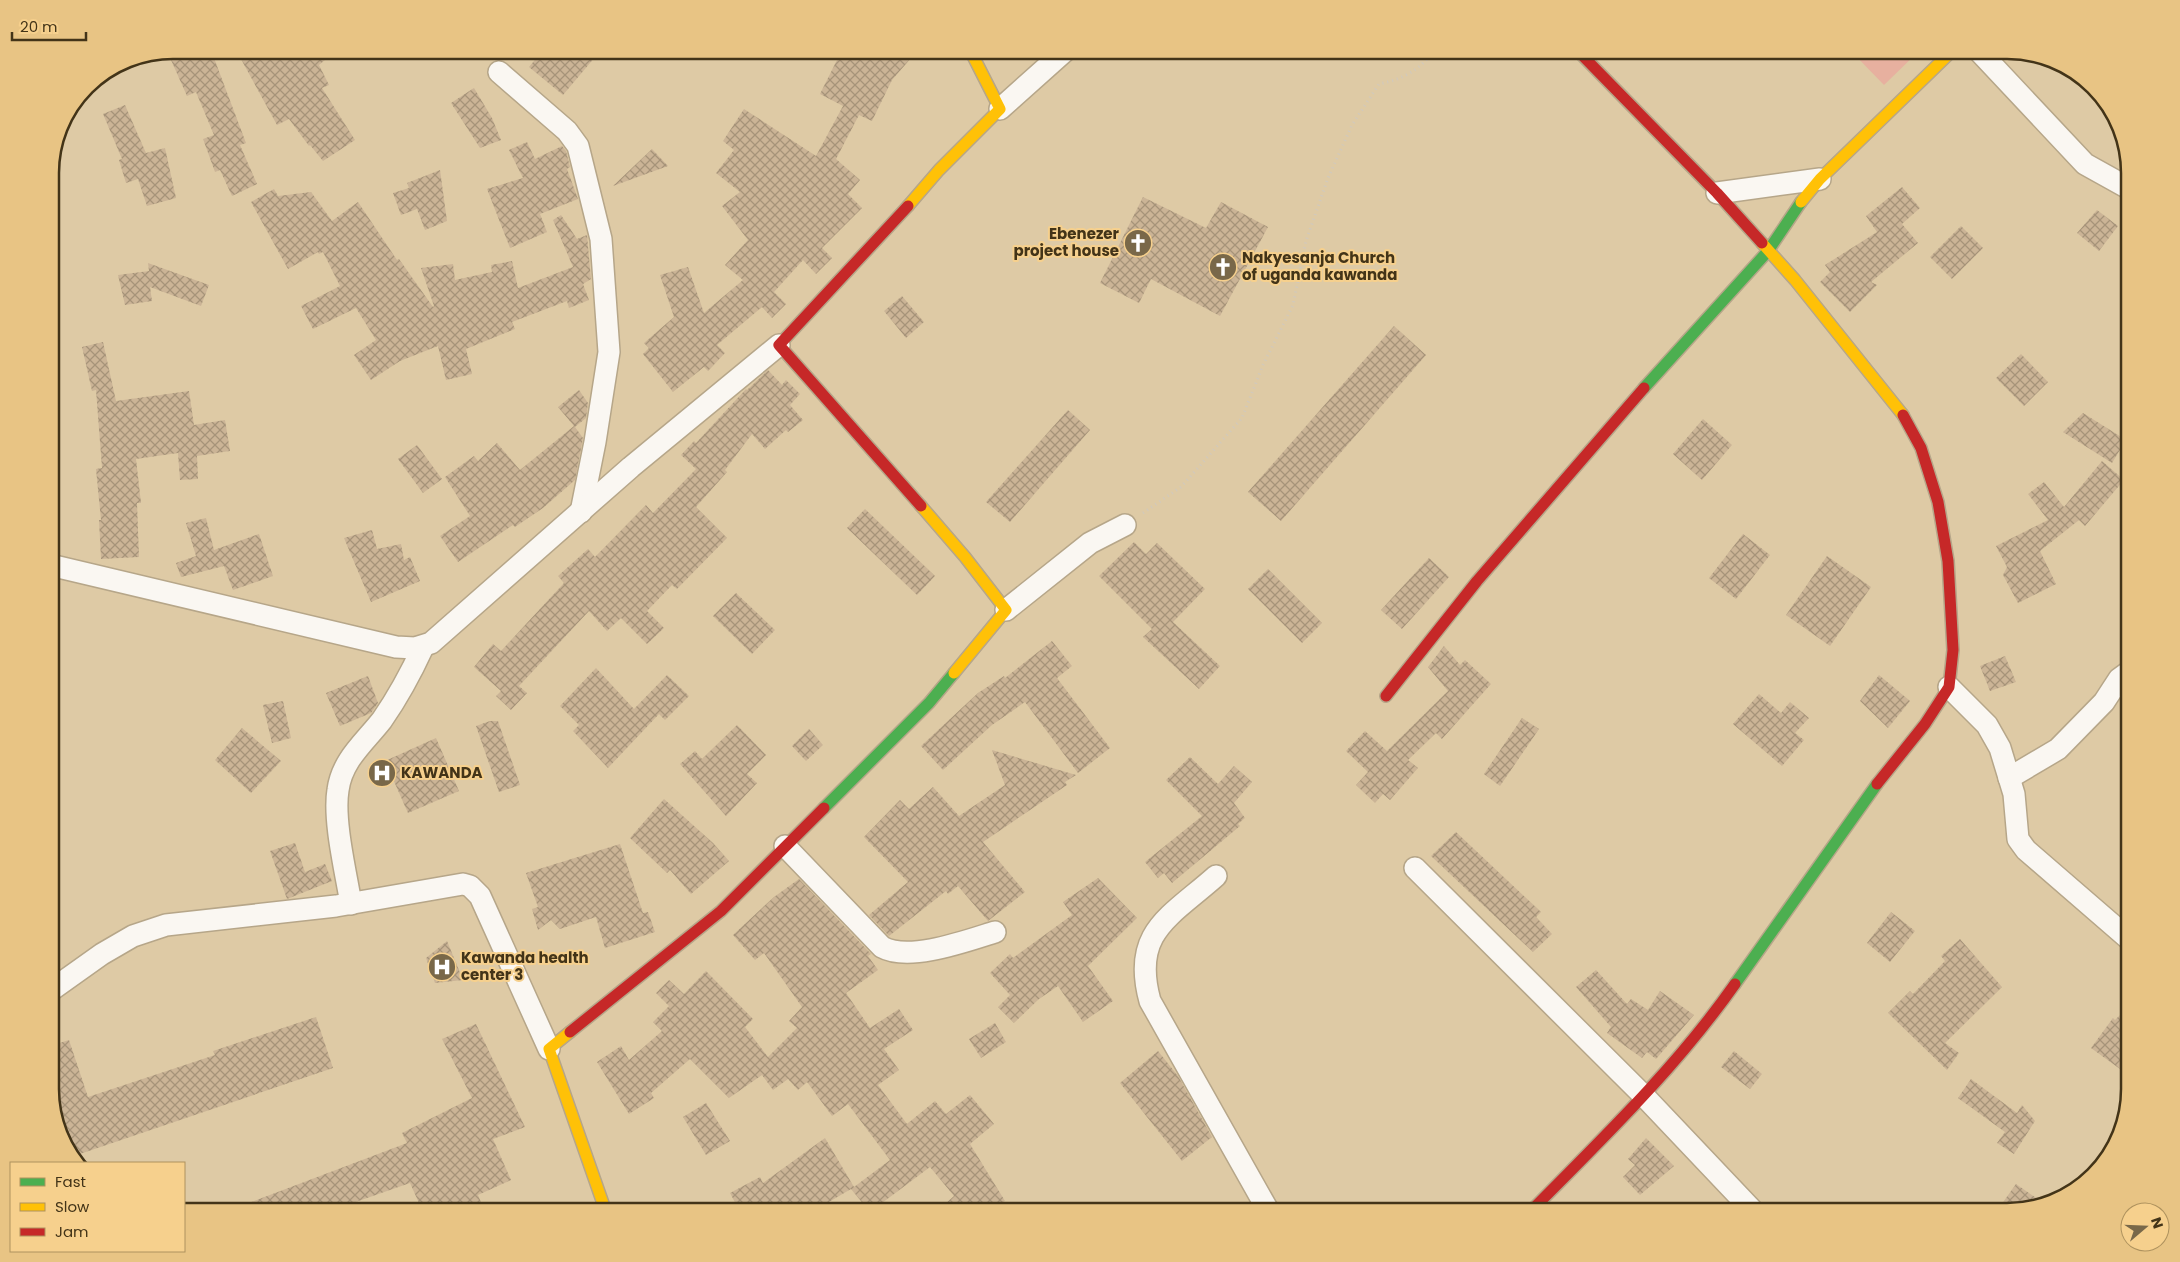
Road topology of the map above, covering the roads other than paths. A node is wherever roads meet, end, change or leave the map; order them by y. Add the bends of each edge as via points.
1 (975, 59) edge
2 (1056, 59) edge
3 (1585, 59) edge
4 (1943, 59) edge
5 (1986, 59) edge
6 (499, 72) dead end
7 (1000, 109) junction
8 (1820, 179) junction
9 (2121, 184) edge
10 (1717, 192) junction
11 (1768, 251) junction
12 (779, 345) junction
13 (581, 512) junction
14 (1125, 525) road end
15 (59, 567) edge
16 (1006, 610) junction
17 (423, 648) junction
18 (2121, 678) edge
19 (1950, 687) junction
20 (1386, 696) dead end
21 (2009, 778) junction
22 (785, 846) junction
23 (1414, 868) dead end
24 (1216, 876) dead end
25 (351, 904) junction
26 (995, 932) dead end
27 (2121, 932) edge
28 (59, 985) edge
29 (549, 1049) junction
30 (1644, 1096) junction
31 (603, 1203) edge
32 (1264, 1203) edge
33 (1539, 1203) edge
34 (1745, 1203) edge

1 - 7 street
2 - 7 street
3 - 10 street
4 - 8 street
5 - 9 street via 2085,164
6 - 13 street via 567,131 578,146 601,239 609,352
7 - 12 street via 939,170
8 - 10 street
8 - 11 street
10 - 11 street
11 - 19 street via 1900,409 1921,448 1938,502 1948,561 1952,650
11 - 20 street via 1542,502 1432,634
12 - 13 street
12 - 16 street via 965,557
13 - 17 street
14 - 16 street via 1090,543
15 - 17 street via 396,647
16 - 22 street via 929,703
17 - 25 street via 396,699 346,762 338,791 340,836
18 - 21 street via 2104,702 2058,750
19 - 21 street via 1987,725 2000,748
19 - 30 street via 1707,1024
21 - 27 street via 2014,794 2018,838 2026,850
22 - 26 street via 882,947 892,952 905,954
22 - 29 street via 721,911
23 - 30 street
24 - 32 street via 1156,930 1148,945 1144,980 1150,1001
25 - 28 street via 166,925 133,936
25 - 29 street via 454,884 476,890
29 - 31 street
30 - 33 street
30 - 34 street

